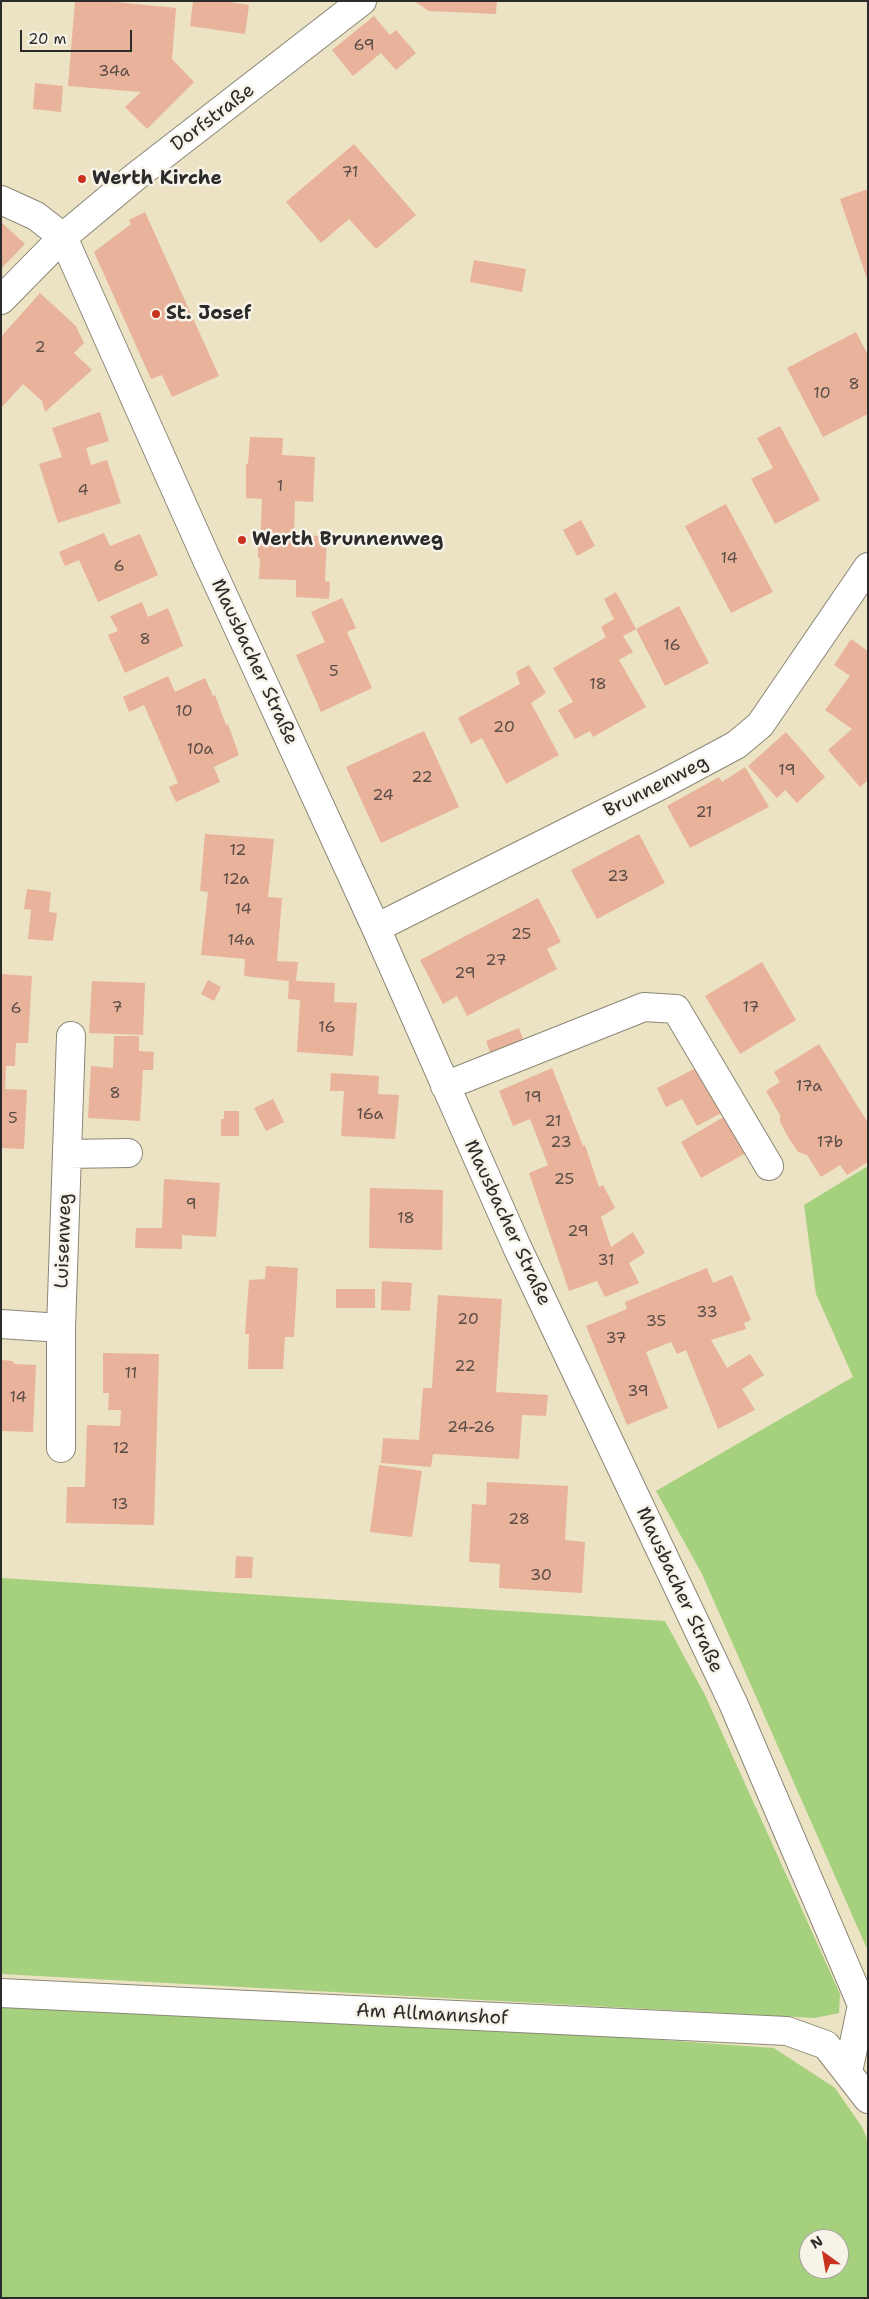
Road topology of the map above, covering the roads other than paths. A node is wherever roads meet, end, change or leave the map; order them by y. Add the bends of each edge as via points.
1 (362, 1) edge
2 (1, 200) edge
3 (63, 237) junction
4 (1, 300) edge
5 (868, 567) edge
6 (376, 928) junction
7 (71, 1036) dead end
8 (445, 1086) junction
9 (128, 1153) dead end
10 (67, 1154) junction
11 (769, 1166) dead end
12 (1, 1324) edge
13 (61, 1328) junction
14 (60, 1448) dead end
15 (1, 1993) edge
16 (848, 2072) junction
17 (868, 2098) edge

1 - 3 street, Dorfstraße
2 - 3 street via 36,216
3 - 4 street, Dorfstraße
3 - 6 street, Mausbacher Straße
5 - 6 street, Brunnenweg via 760,725 736,745
6 - 8 street, Mausbacher Straße
7 - 10 street, Luisenweg
8 - 11 street via 644,1007 676,1009
8 - 16 street, Mausbacher Straße via 517,1247 733,1703 862,2005
9 - 10 street
10 - 13 street, Luisenweg
12 - 13 street
13 - 14 street, Luisenweg
15 - 16 street, Am Allmannshof via 787,2031 826,2045
16 - 17 street

